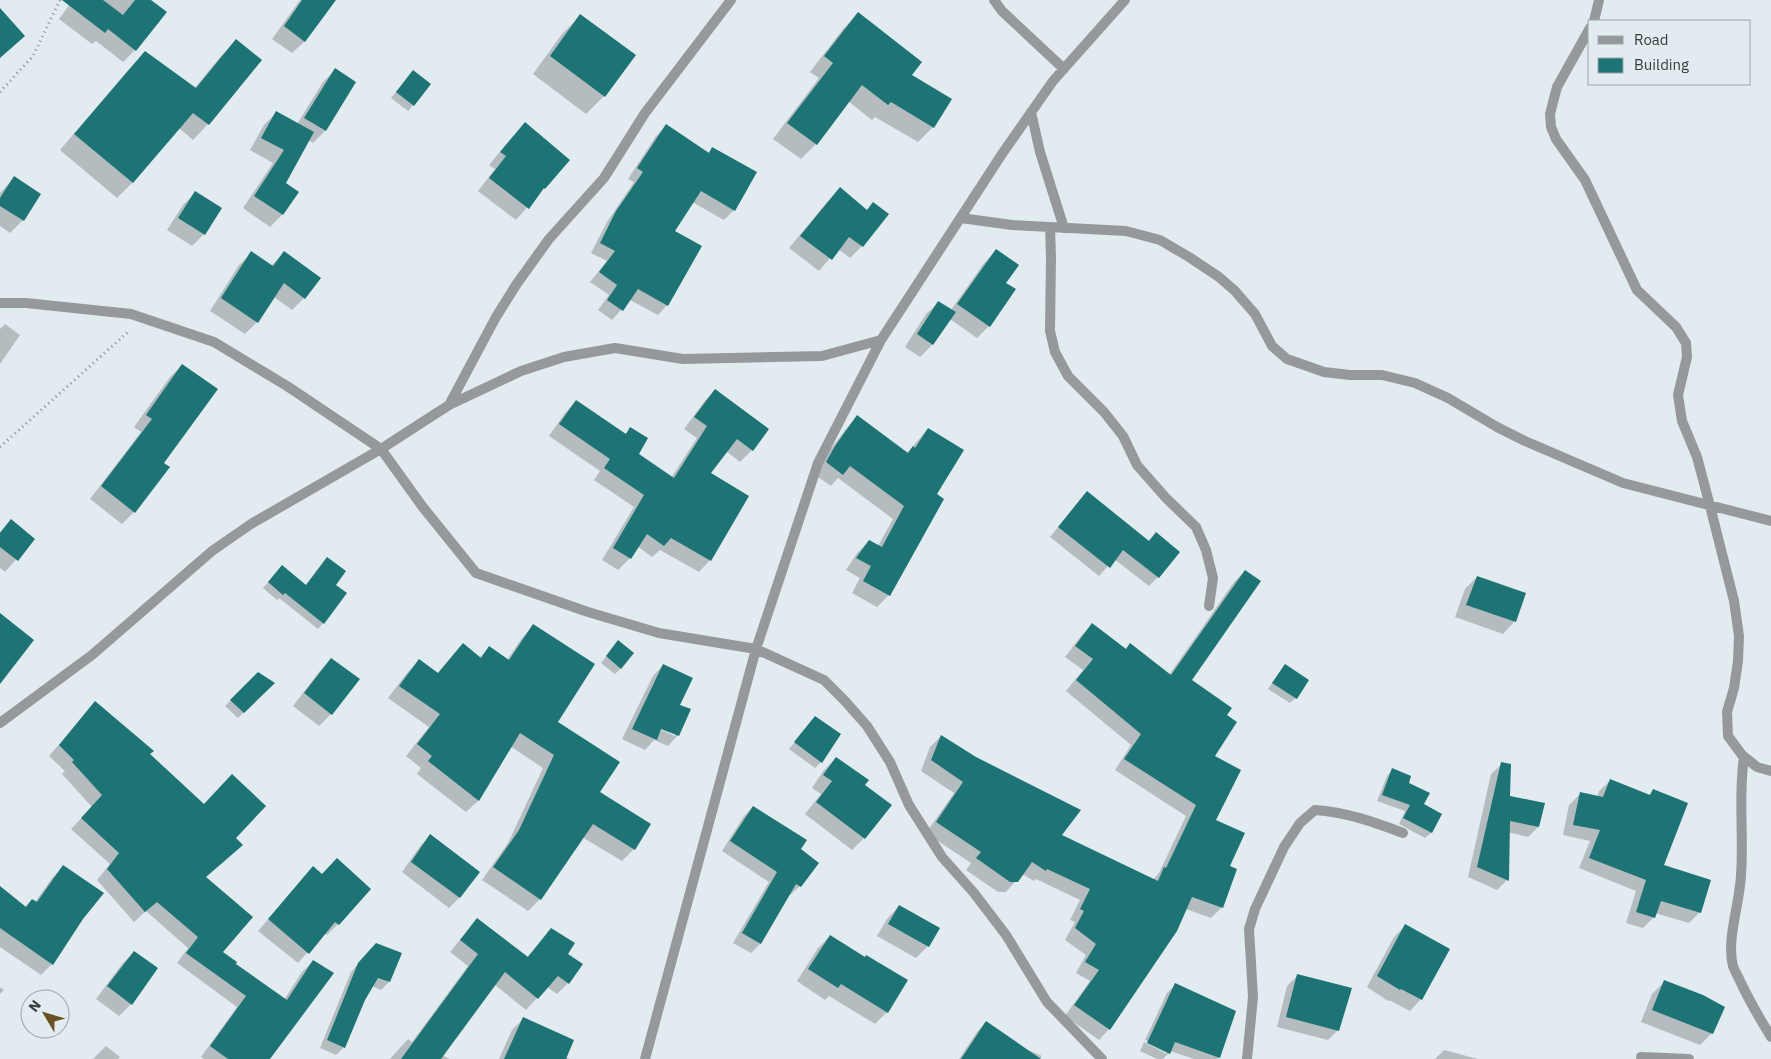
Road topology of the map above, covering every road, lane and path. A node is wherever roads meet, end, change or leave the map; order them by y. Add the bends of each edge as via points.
1 (60, 0) edge
2 (731, 0) edge
3 (994, 0) edge
4 (1125, 0) edge
5 (1599, 0) edge
6 (1594, 20) edge
7 (1588, 32) edge
8 (1064, 69) junction
9 (0, 92) edge
10 (1031, 112) junction
11 (961, 218) junction
12 (1050, 227) junction
13 (1064, 228) junction
14 (0, 304) edge
15 (144, 318) junction
16 (881, 340) junction
17 (449, 405) junction
18 (0, 446) edge
19 (382, 449) junction
20 (1710, 506) junction
21 (1771, 521) edge
22 (1209, 606) dead end
23 (756, 649) junction
24 (0, 723) edge
25 (1744, 757) junction
26 (1771, 771) edge
27 (1403, 833) dead end
28 (1771, 1037) edge
29 (1641, 1057) dead end
30 (645, 1059) edge
31 (1102, 1059) edge
32 (1248, 1059) edge
33 (1689, 1059) edge

1 - 9 path via 33,56
2 - 17 street via 645,113 604,178 549,239 516,284
3 - 8 street
4 - 8 street
5 - 6 street
7 - 20 street via 1557,87 1550,114 1551,127 1585,180 1636,290 1676,327 1686,343 1687,356 1678,396 1682,420
8 - 10 street
10 - 11 street
10 - 13 street
11 - 12 street
11 - 16 street
12 - 13 street
12 - 22 street via 1050,331 1055,352 1068,376 1123,436 1137,465 1196,527 1213,578
13 - 20 street via 1142,234 1160,240 1189,257 1235,291 1255,314 1272,346 1287,359 1324,372 1350,376 1382,374 1415,383 1504,431 1622,483
14 - 15 street via 26,303
15 - 18 path
15 - 19 street via 214,342
16 - 17 street via 822,356 683,359 615,348 521,371
16 - 23 street via 818,463
17 - 19 street
19 - 23 street via 422,506 476,573 659,633
19 - 24 street via 251,524 212,552 92,655
20 - 21 street
20 - 25 street via 1734,601 1739,636 1734,688 1727,712 1728,736
23 - 30 street
23 - 31 street via 824,680 862,719 890,762 909,805 942,857 1006,935 1048,1002
25 - 26 street
25 - 28 street via 1740,780 1741,875 1732,937 1733,966
27 - 32 street via 1336,812 1315,810 1300,823 1284,847 1255,908 1249,929 1253,997
29 - 33 street

